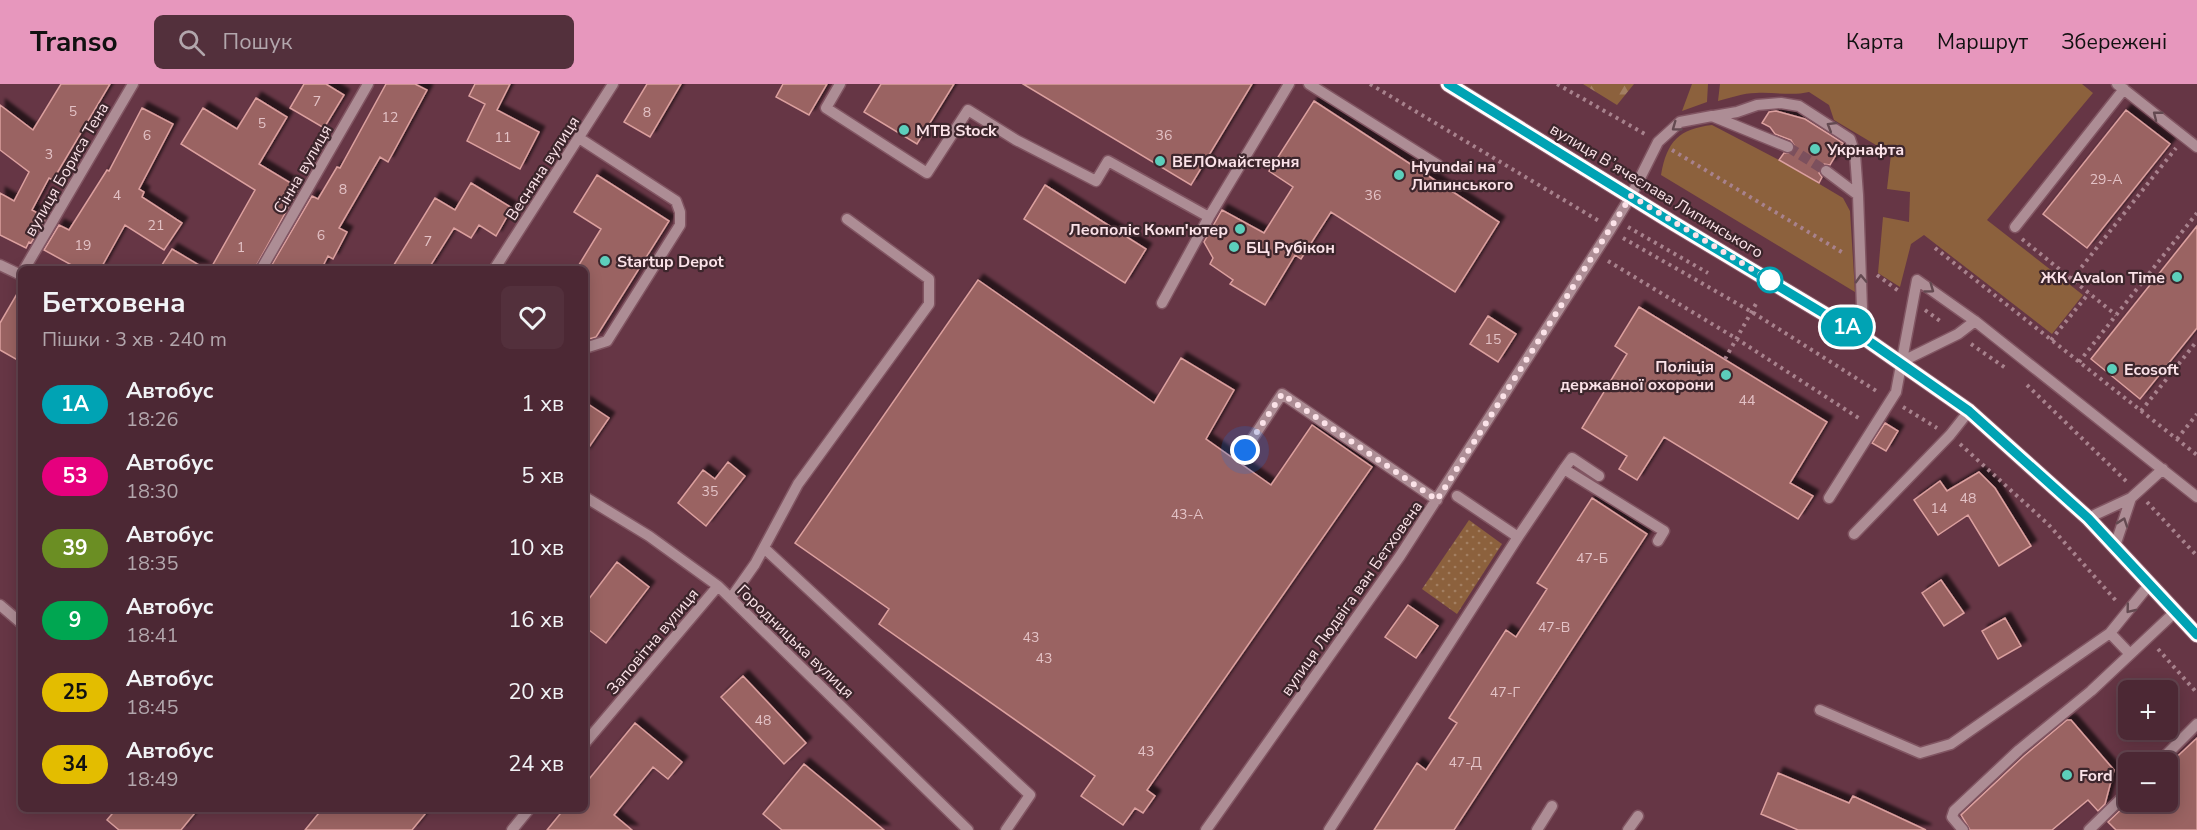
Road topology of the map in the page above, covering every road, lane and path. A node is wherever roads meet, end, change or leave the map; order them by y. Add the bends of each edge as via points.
1 (133, 84) edge
2 (368, 84) edge
3 (613, 84) edge
4 (840, 84) edge
5 (1288, 84) edge
6 (1309, 84) edge
7 (1370, 84) edge
8 (1448, 84) edge
9 (1557, 84) edge
10 (2120, 87) edge
11 (1712, 116) junction
12 (2185, 137) junction
13 (579, 138) junction
14 (1658, 142) junction
15 (1788, 147) tunnel mouth
16 (2197, 147) edge
17 (1438, 165) dead end
18 (1705, 169) dead end
19 (1826, 171) tunnel mouth
20 (1858, 195) junction
21 (1631, 196) junction
22 (2197, 213) edge
23 (1209, 217) junction
24 (847, 219) dead end
25 (1600, 222) dead end
26 (2015, 226) dead end
27 (1628, 227) dead end
28 (2021, 238) dead end
29 (1935, 248) dead end
30 (1608, 261) dead end
31 (0, 265) edge
32 (26, 266) edge
33 (263, 266) edge
34 (496, 266) edge
35 (1708, 273) dead end
36 (18, 274) edge
37 (2072, 279) junction
38 (2089, 293) junction
39 (1757, 302) dead end
40 (1162, 303) dead end
41 (2116, 315) junction
42 (1974, 321) junction
43 (1863, 337) junction
44 (1737, 339) junction
45 (2051, 340) junction
46 (2197, 341) edge
47 (588, 347) edge
48 (1725, 359) dead end
49 (1901, 362) junction
50 (2079, 362) junction
51 (1969, 411) junction
52 (2141, 411) junction
53 (2197, 414) edge
54 (1874, 428) junction
55 (2178, 439) junction
56 (1245, 450) dead end
57 (2197, 455) edge
58 (1564, 469) junction
59 (2163, 469) junction
60 (1599, 476) dead end
61 (1457, 496) dead end
62 (2197, 497) edge
63 (588, 498) edge
64 (1828, 498) dead end
65 (2131, 498) junction
66 (1437, 500) junction
67 (2088, 518) junction
68 (1854, 534) dead end
69 (1518, 537) junction
70 (1658, 541) dead end
71 (2115, 546) junction
72 (764, 548) junction
73 (2150, 585) junction
74 (718, 586) junction
75 (731, 598) junction
76 (0, 605) edge
77 (2175, 612) junction
78 (18, 620) edge
79 (2110, 633) junction
80 (2197, 635) edge
81 (2129, 653) junction
82 (2169, 662) dead end
83 (2197, 693) edge
84 (1820, 710) dead end
85 (2197, 724) edge
86 (588, 739) edge
87 (2169, 752) edge
88 (2118, 802) edge
89 (1552, 806) dead end
90 (527, 812) edge
91 (1638, 816) dead end
92 (512, 830) edge
93 (968, 830) edge
94 (1006, 830) edge
95 (1206, 830) edge
96 (1329, 830) edge
97 (1537, 830) edge
98 (1628, 830) edge
99 (1963, 830) edge
100 (2089, 830) edge

1 - 32 street, вулиця Бориса Тена
2 - 33 street, Сінна вулиця
3 - 13 street, Весняна вулиця
4 - 23 street via 826,108 927,173 968,110 1096,181 1108,161
5 - 23 street
6 - 17 street
7 - 25 path
8 - 21 main road, вулиця Вʼячеслава Липинського
9 - 14 path
12 -> 10 street
10 - 26 street
11 -> 14 street via 1680,122
11 - 15 street
20 -> 11 street via 1850,139 1799,106 1757,105
12 - 16 street
12 - 37 path
13 - 34 street, Весняна вулиця
13 - 47 street via 676,201 680,212 680,225 607,341
14 - 18 path
14 - 21 street, вулиця Людвіга ван Бетховена
19 - 20 street
43 -> 20 street
21 - 43 main road, вулиця Вʼячеслава Липинського
21 - 66 street, вулиця Людвіга ван Бетховена
22 - 41 path
23 - 40 street
24 - 72 street via 929,279 929,304 798,484
27 - 35 path
28 - 37 path
29 - 45 path
30 - 44 path
31 - 36 street
37 - 38 path
38 - 41 path
38 - 45 path
39 - 44 path
41 - 50 path
42 - 49 street via 1958,334
49 -> 42 street via 1917,280
42 - 59 street
43 - 49 main road, вулиця Вʼячеслава Липинського
44 - 48 path
44 - 54 path
45 - 50 path
46 - 52 path
49 - 51 main road, вулиця Вʼячеслава Липинського
49 - 54 street via 1896,392
50 - 52 path
51 - 67 main road, вулиця Вʼячеслава Липинського
51 - 68 street
52 - 55 path
53 - 55 path
54 - 64 street
55 - 57 path
56 - 66 street via 1282,394
58 - 60 street via 1572,458
58 - 69 street
58 - 70 street via 1620,510 1664,531
59 - 62 street
59 - 65 street
61 - 69 street
63 - 74 street, Городницька вулиця
65 - 67 street
71 -> 65 street
66 - 95 street, вулиця Людвіга ван Бетховена
67 - 71 main road, вулиця Вʼячеслава Липинського
69 - 96 street
71 - 73 main road, вулиця Вʼячеслава Липинського
72 - 75 street
72 - 94 street via 1030,795
73 - 77 main road, вулиця Вʼячеслава Липинського
73 -> 79 street
74 - 75 street, Городницька вулиця
74 - 86 street, Заповітна вулиця
75 - 93 street, Городницька вулиця
76 - 78 street
77 - 80 main road, вулиця Вʼячеслава Липинського
77 - 81 street
79 - 81 street
79 - 84 street via 1951,744 1920,753
81 - 99 street via 1954,811 1952,817
82 - 83 path
85 - 87 street
88 - 100 street
89 - 97 street
90 - 92 street
91 - 98 street

